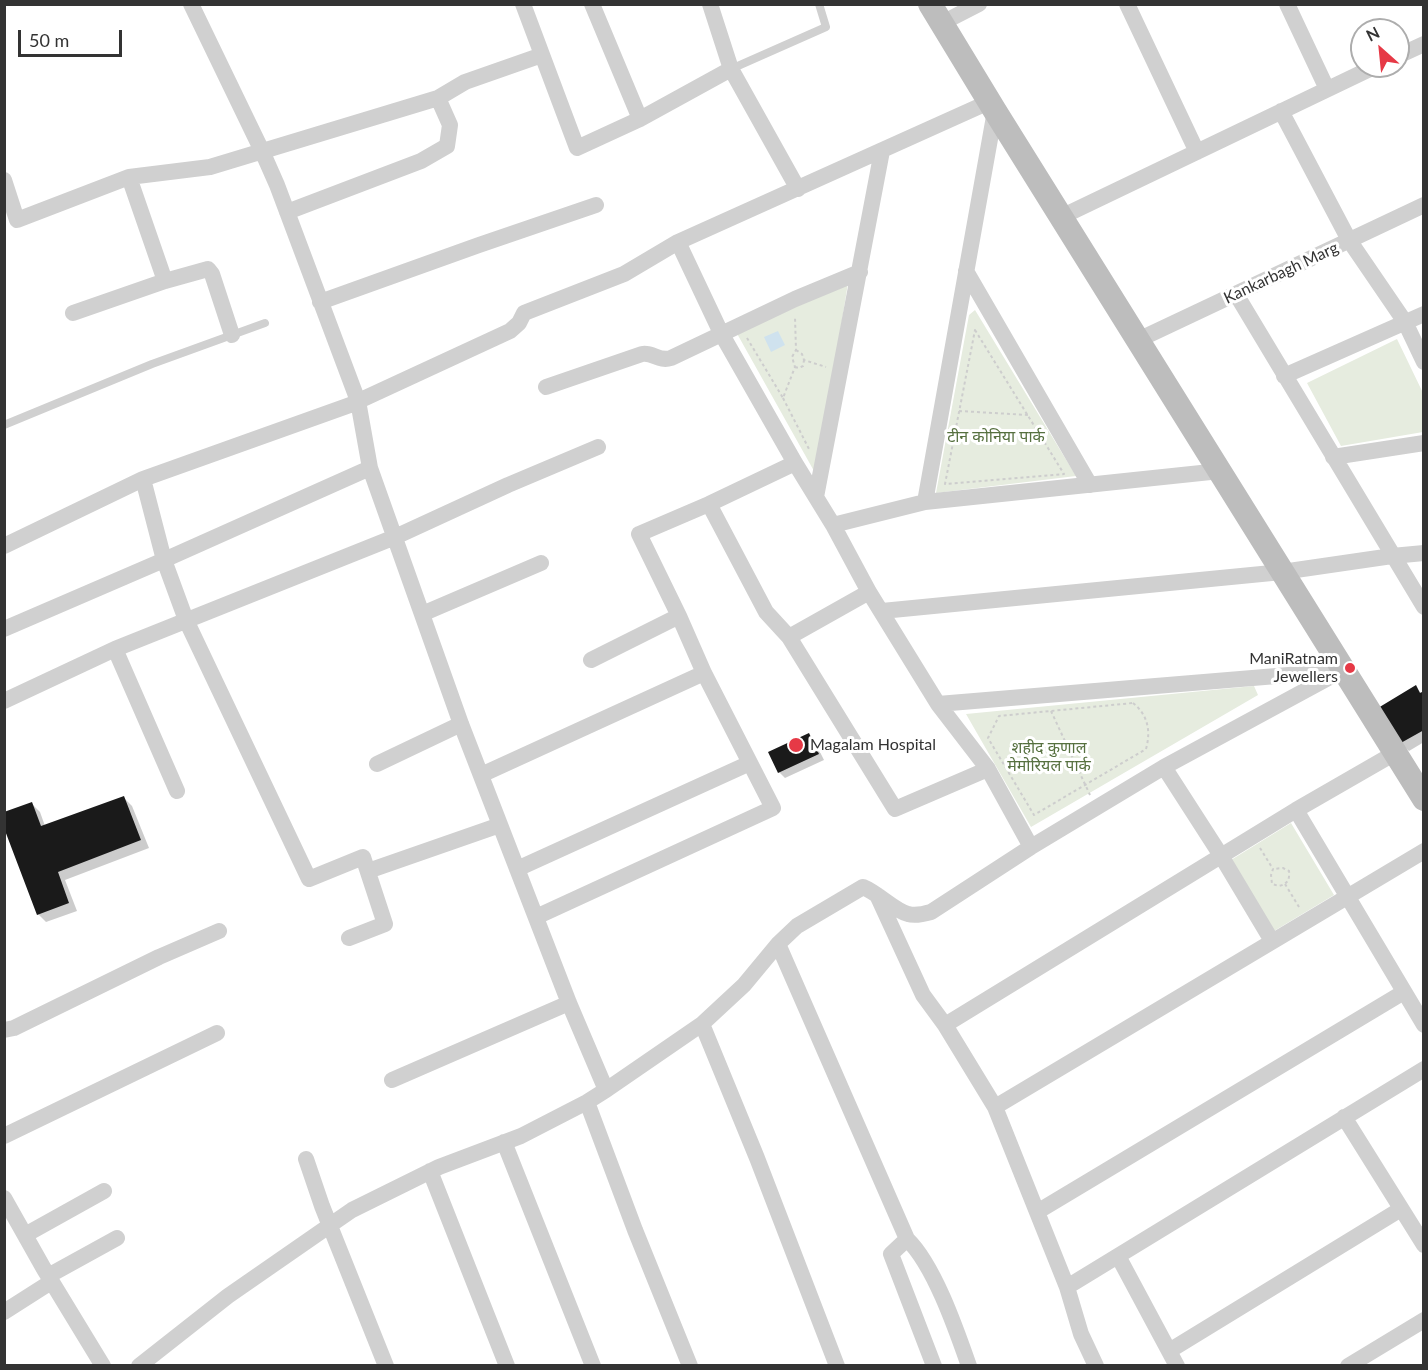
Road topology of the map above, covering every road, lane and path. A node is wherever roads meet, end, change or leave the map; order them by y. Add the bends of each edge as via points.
1 (191, 4) edge
2 (523, 4) edge
3 (592, 4) edge
4 (710, 4) edge
5 (819, 4) edge
6 (979, 4) edge
7 (1127, 4) edge
8 (1287, 4) edge
9 (936, 14) edge
10 (1424, 44) edge
11 (1410, 50) edge
12 (542, 55) junction
13 (731, 69) junction
14 (1350, 78) edge
15 (1327, 89) junction
16 (438, 98) junction
17 (992, 107) junction
18 (1281, 111) junction
19 (640, 119) junction
20 (262, 151) junction
21 (882, 151) junction
22 (1197, 152) junction
23 (129, 177) junction
24 (4, 180) edge
25 (798, 189) junction
26 (596, 205) dead end
27 (1424, 205) edge
28 (287, 212) junction
29 (1061, 216) junction
30 (11, 223) edge
31 (1349, 240) junction
32 (678, 242) junction
33 (966, 271) junction
34 (860, 272) junction
35 (165, 281) junction
36 (1236, 294) junction
37 (795, 299) junction
38 (320, 302) junction
39 (73, 313) dead end
40 (1424, 314) edge
41 (1405, 322) junction
42 (265, 323) dead end
43 (721, 333) junction
44 (744, 333) dead end
45 (232, 335) junction
46 (1138, 340) junction
47 (796, 350) junction
48 (804, 360) junction
49 (1424, 362) edge
50 (795, 367) junction
51 (827, 368) dead end
52 (1284, 376) junction
53 (546, 387) dead end
54 (783, 398) junction
55 (358, 401) junction
56 (959, 411) junction
57 (1028, 416) junction
58 (4, 425) edge
59 (1424, 443) edge
60 (598, 447) dead end
61 (812, 450) dead end
62 (1333, 457) junction
63 (795, 463) junction
64 (370, 468) junction
65 (1220, 471) junction
66 (143, 479) junction
67 (1090, 485) junction
68 (816, 497) junction
69 (925, 502) junction
70 (709, 504) junction
71 (833, 525) junction
72 (395, 537) junction
73 (4, 546) edge
74 (1424, 553) edge
75 (1392, 556) junction
76 (164, 560) junction
77 (541, 563) dead end
78 (1282, 572) junction
79 (869, 592) junction
80 (1424, 607) edge
81 (882, 611) junction
82 (422, 614) junction
83 (679, 616) junction
84 (186, 620) junction
85 (4, 628) edge
86 (789, 637) junction
87 (115, 649) junction
88 (591, 660) dead end
89 (1343, 670) junction
90 (704, 673) junction
91 (4, 701) edge
92 (938, 704) junction
93 (1051, 711) junction
94 (461, 724) junction
95 (1395, 753) junction
96 (750, 763) junction
97 (377, 764) dead end
98 (1164, 767) junction
99 (988, 769) junction
100 (481, 775) junction
101 (1085, 785) junction
102 (177, 790) dead end
103 (1424, 799) edge
104 (1098, 808) junction
105 (1296, 810) junction
106 (500, 825) junction
107 (1252, 836) junction
108 (1031, 847) junction
109 (1424, 851) edge
110 (1220, 855) junction
111 (517, 869) junction
112 (1273, 869) junction
113 (368, 871) junction
114 (1285, 884) junction
115 (875, 892) junction
116 (1347, 897) junction
117 (536, 917) junction
118 (1308, 920) junction
119 (219, 931) dead end
120 (349, 938) dead end
121 (1272, 941) junction
122 (778, 944) junction
123 (1404, 993) junction
124 (569, 1003) junction
125 (702, 1024) junction
126 (945, 1025) junction
127 (1424, 1025) edge
128 (4, 1030) edge
129 (217, 1033) dead end
130 (1424, 1069) edge
131 (392, 1080) dead end
132 (606, 1090) junction
133 (587, 1102) junction
134 (994, 1107) junction
135 (1344, 1117) junction
136 (4, 1136) edge
137 (504, 1142) junction
138 (306, 1159) dead end
139 (430, 1172) junction
140 (104, 1191) dead end
141 (4, 1198) edge
142 (1401, 1209) junction
143 (1037, 1212) junction
144 (330, 1225) junction
145 (25, 1235) junction
146 (117, 1238) dead end
147 (907, 1239) junction
148 (1424, 1245) edge
149 (1118, 1256) junction
150 (49, 1279) junction
151 (1067, 1287) junction
152 (4, 1312) edge
153 (1424, 1320) edge
154 (1173, 1358) edge
155 (103, 1365) edge
156 (139, 1365) edge
157 (386, 1365) edge
158 (507, 1365) edge
159 (593, 1365) edge
160 (690, 1365) edge
161 (837, 1365) edge
162 (934, 1365) edge
163 (969, 1365) edge
164 (1096, 1365) edge
165 (1348, 1365) edge

1 - 20 street
2 - 12 street
3 - 19 street
4 - 13 street
5 - 13 lane via 825,27
6 - 9 street
7 - 22 street
8 - 15 street
9 - 17 street
10 - 11 street
12 - 16 street via 465,82
12 - 19 street via 577,148
13 - 19 street
13 - 25 street
14 - 15 street
15 - 18 street
16 - 20 street
16 - 28 street via 450,125 447,146 421,161
17 - 21 street
17 - 29 street
17 - 33 street
18 - 22 street
18 - 31 street
20 - 23 street via 210,167
20 - 28 street
21 - 25 street
21 - 34 street
22 - 29 street
23 - 30 street
23 - 35 street
24 - 30 street
25 - 32 street
26 - 38 street
27 - 31 street, Kankarbagh Marg
28 - 38 street
29 - 46 street
31 - 36 street, Kankarbagh Marg
31 - 41 street
32 - 43 street
32 - 55 street via 624,274 524,313 510,331
33 - 67 street
33 - 69 street
34 - 37 street
34 - 68 street
35 - 39 street
35 - 45 street via 208,269
36 - 46 street, Kankarbagh Marg
36 - 52 street
37 - 43 street
37 - 47 path
38 - 55 street
40 - 41 street
41 - 49 street
41 - 52 street
42 - 45 lane
43 - 53 street via 664,360 642,354
43 - 63 street
44 - 54 path
45 - 58 lane
46 - 65 street
47 - 48 path
47 - 50 path via 792,357
48 - 50 path via 802,366
48 - 51 path
50 - 54 path
52 - 62 street
54 - 61 path
55 - 64 street
55 - 66 street
56 - 57 path
56 - 57 path via 975,330
56 - 57 path via 945,484 1064,474
59 - 62 street
60 - 72 street
62 - 75 street
63 - 68 street
63 - 70 street
64 - 72 street
64 - 76 street
65 - 67 street
65 - 78 street
66 - 73 street
66 - 76 street
67 - 69 street
68 - 71 street
69 - 71 street
70 - 83 street via 639,534
70 - 86 street via 766,612
71 - 79 street
72 - 82 street
72 - 84 street
74 - 75 street
75 - 78 street
75 - 80 street
76 - 84 street
76 - 85 street
77 - 82 street
78 - 81 street
78 - 89 street
79 - 81 street
79 - 86 street
81 - 92 street
82 - 94 street
83 - 88 street
83 - 90 street
84 - 87 street
84 - 113 street via 309,879 363,857
86 - 99 street via 895,809
87 - 91 street
87 - 102 street
89 - 92 street
89 - 95 street
89 - 98 street
90 - 96 street
90 - 100 street
92 - 99 street
93 - 101 path
93 - 101 path via 1133,703 1147,720 1150,736 1146,749
93 - 101 path via 999,716 988,738 1034,815
94 - 97 street
94 - 100 street
95 - 103 street
95 - 105 street
96 - 111 street
96 - 117 street via 773,808
98 - 104 street
98 - 110 street
99 - 108 street
100 - 106 street
101 - 104 path
104 - 108 street
105 - 107 street
105 - 116 street
106 - 111 street
106 - 113 street
107 - 110 street
107 - 112 path
108 - 115 street via 931,912 906,914
109 - 116 street
110 - 121 street
110 - 126 street
111 - 117 street
112 - 114 path via 1272,884
112 - 114 path via 1289,871
113 - 120 street via 385,924
114 - 118 path
115 - 122 street via 863,887 797,926
115 - 126 street via 923,995
116 - 118 street
116 - 123 street
117 - 124 street
118 - 121 street
119 - 128 street
121 - 134 street
122 - 125 street via 744,985
122 - 147 street
123 - 127 street
123 - 143 street
124 - 131 street
124 - 132 street
125 - 132 street
125 - 161 street
126 - 134 street
129 - 136 street
130 - 135 street
132 - 133 street
133 - 137 street
133 - 160 street
134 - 143 street
135 - 142 street
135 - 149 street
137 - 139 street
137 - 159 street
138 - 144 street
139 - 144 street
139 - 158 street
140 - 145 street
141 - 145 street
142 - 148 street
142 - 154 street
143 - 151 street
144 - 156 street via 228,1296
144 - 157 street
145 - 150 street
146 - 150 street
147 - 162 street via 891,1254
147 - 163 street via 929,1270
149 - 151 street
149 - 154 street
150 - 152 street
150 - 155 street
151 - 164 street via 1081,1334
153 - 165 street

